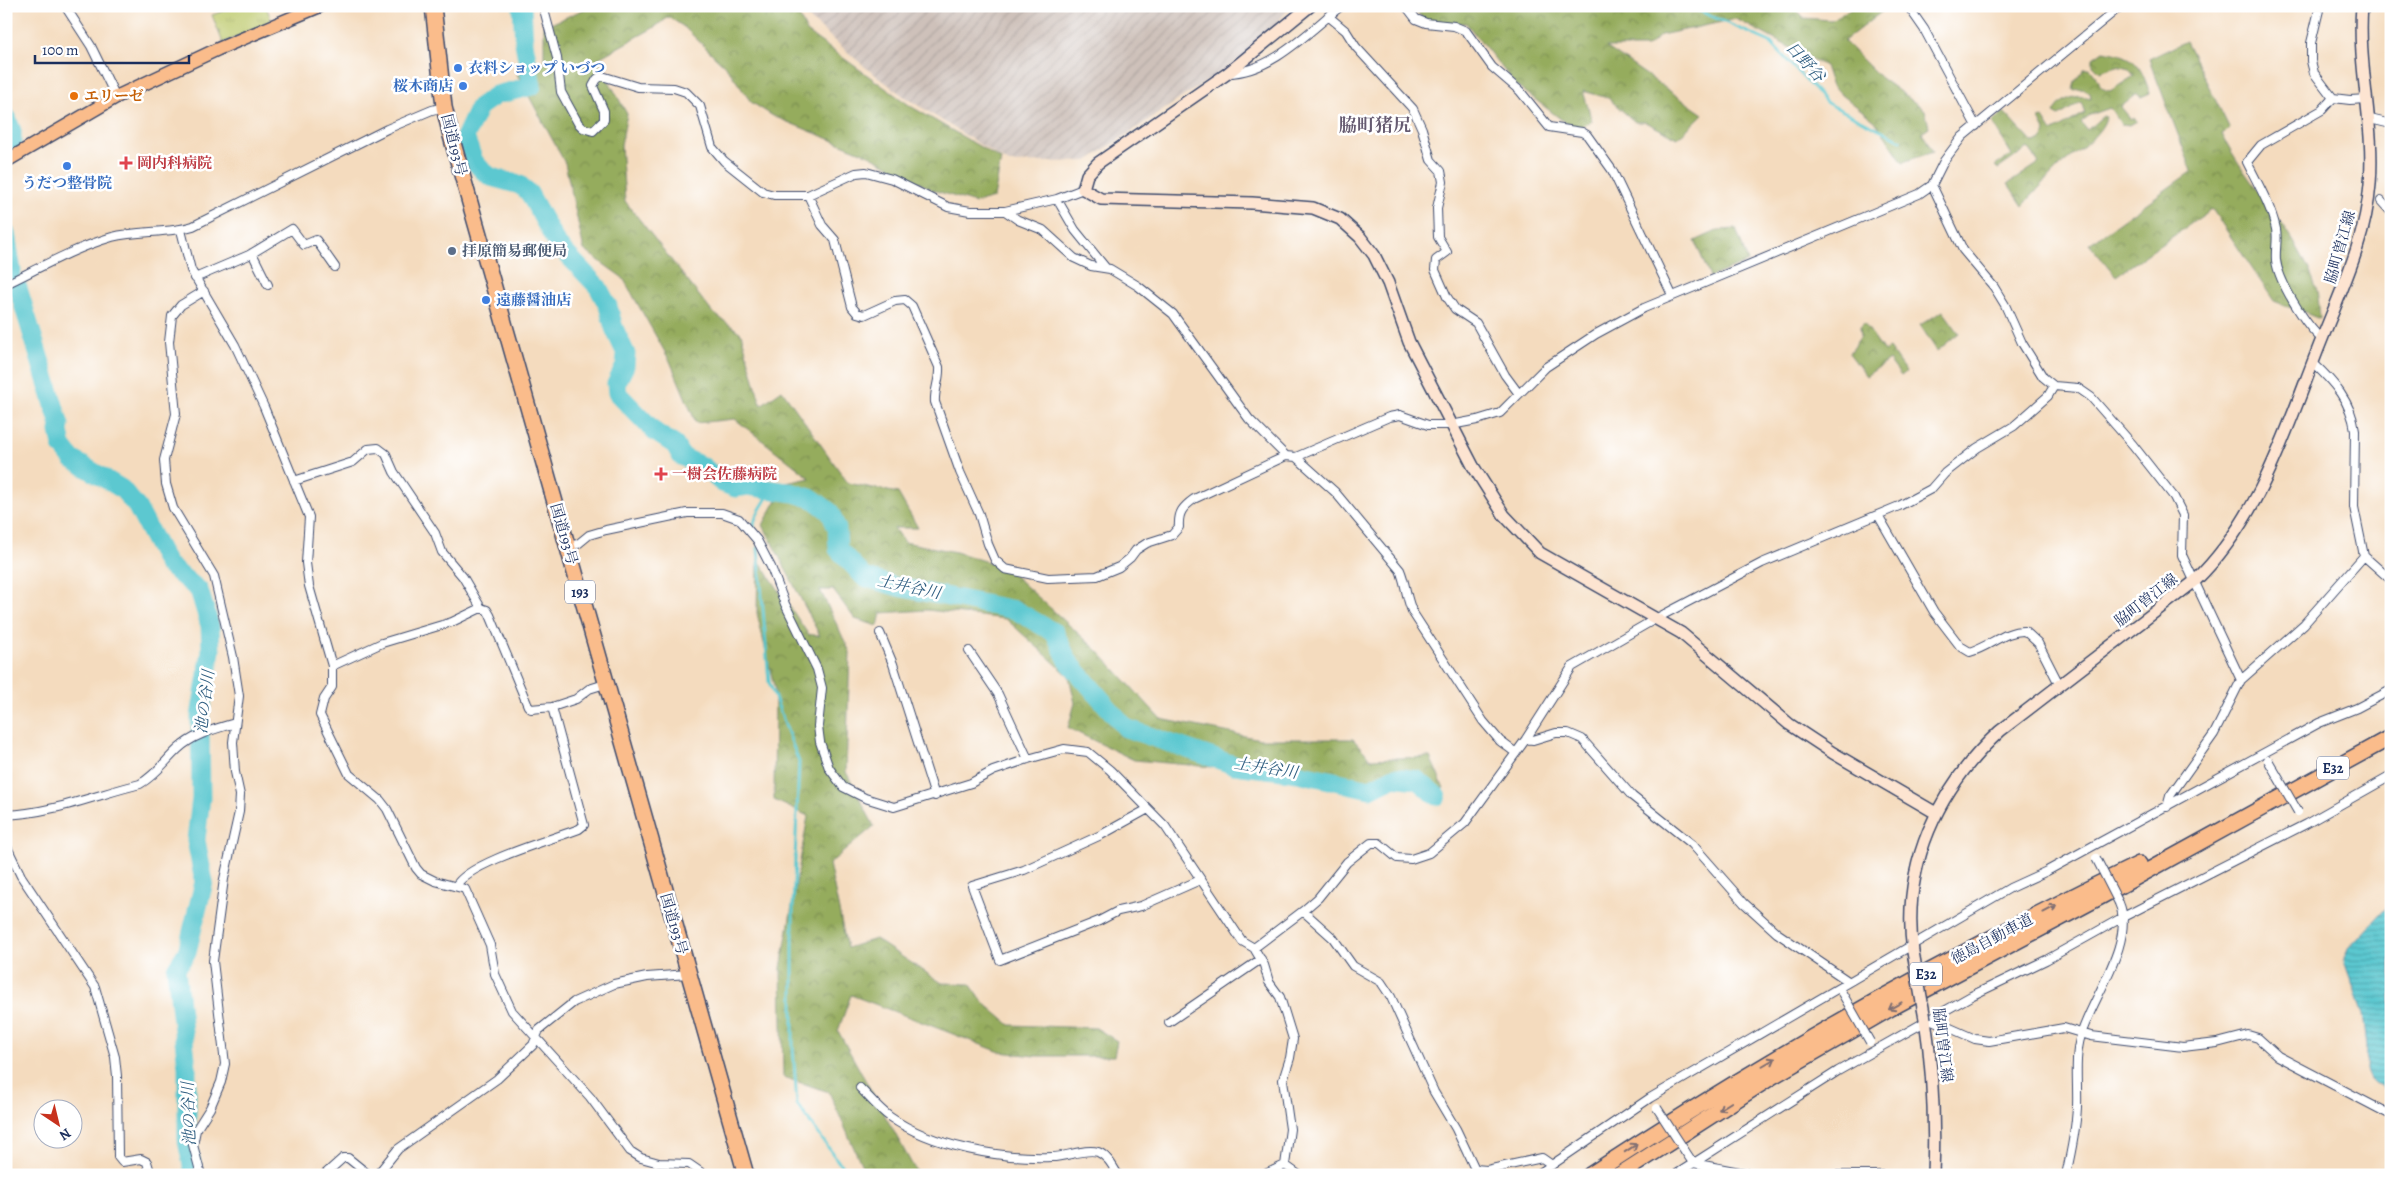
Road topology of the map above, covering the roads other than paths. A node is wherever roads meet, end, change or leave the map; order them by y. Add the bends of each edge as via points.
1 (66, 6) edge
2 (320, 6) edge
3 (433, 6) edge
4 (543, 6) edge
5 (1310, 6) edge
6 (1341, 6) edge
7 (1406, 6) edge
8 (1908, 6) edge
9 (2121, 6) edge
10 (2320, 6) edge
11 (2362, 6) edge
12 (1328, 16) junction
13 (1228, 73) junction
14 (116, 97) junction
15 (2333, 98) junction
16 (2367, 99) junction
17 (444, 108) junction
18 (2370, 119) junction
19 (2391, 124) edge
20 (1976, 126) junction
21 (6, 161) edge
22 (1932, 185) junction
23 (1083, 189) junction
24 (808, 195) junction
25 (1057, 199) junction
26 (2381, 201) dead end
27 (1006, 211) junction
28 (2391, 212) edge
29 (181, 230) junction
30 (252, 253) junction
31 (334, 267) dead end
32 (1104, 267) junction
33 (195, 278) junction
34 (6, 284) edge
35 (268, 285) dead end
36 (204, 291) junction
37 (1672, 295) junction
38 (2322, 339) junction
39 (2314, 363) junction
40 (2054, 386) junction
41 (1519, 394) junction
42 (1451, 425) junction
43 (1286, 456) junction
44 (1296, 457) junction
45 (294, 481) junction
46 (1878, 515) junction
47 (568, 546) junction
48 (2364, 556) junction
49 (2391, 580) edge
50 (2195, 581) junction
51 (481, 608) junction
52 (1657, 618) junction
53 (880, 633) dead end
54 (969, 651) dead end
55 (332, 666) junction
56 (2242, 680) junction
57 (605, 684) junction
58 (2060, 686) junction
59 (2391, 690) edge
60 (552, 707) junction
61 (235, 723) junction
62 (2391, 737) edge
63 (1526, 739) junction
64 (1516, 753) junction
65 (2266, 756) junction
66 (1028, 759) junction
67 (2391, 776) edge
68 (935, 796) junction
69 (2276, 799) junction
70 (2167, 807) junction
71 (1148, 809) junction
72 (1936, 813) junction
73 (6, 815) edge
74 (2306, 824) junction
75 (6, 844) edge
76 (2089, 846) junction
77 (1200, 880) junction
78 (456, 886) junction
79 (1303, 911) junction
80 (2125, 916) junction
81 (1254, 948) junction
82 (1912, 948) junction
83 (1261, 959) junction
84 (688, 974) junction
85 (1848, 981) junction
86 (1840, 990) junction
87 (1928, 1021) junction
88 (1169, 1022) dead end
89 (2081, 1034) junction
90 (537, 1036) junction
91 (1875, 1050) junction
92 (860, 1088) dead end
93 (1650, 1098) junction
94 (2391, 1115) edge
95 (1693, 1163) junction
96 (1285, 1165) junction
97 (1552, 1165) junction
98 (151, 1175) edge
99 (201, 1175) edge
100 (324, 1175) edge
101 (369, 1175) edge
102 (377, 1175) edge
103 (705, 1175) edge
104 (746, 1175) edge
105 (1118, 1175) edge
106 (1263, 1175) edge
107 (1299, 1175) edge
108 (1538, 1175) edge
109 (1590, 1175) edge
110 (1619, 1175) edge
111 (1675, 1175) edge
112 (1756, 1175) edge
113 (1831, 1175) edge
114 (1916, 1175) edge
115 (1933, 1175) edge
116 (2066, 1175) edge

1 - 14 street via 91,46
2 - 14 main road
3 - 17 highway, 国道193号 / 193
4 - 24 street via 557,58 561,92 584,128 594,131 604,120 604,111 593,86 596,78 602,76 638,87 674,88 686,92 700,106 708,140 724,161 763,192
5 - 13 street
6 - 12 street
7 - 37 street via 1416,19 1466,31 1496,71 1520,91 1549,127 1588,135 1612,170
8 - 20 street via 1924,29
9 - 20 street
10 - 15 street via 2310,44 2311,61 2314,73
11 - 16 street, 脇町曽江線
12 - 13 street via 1270,60 1246,72
12 - 41 street via 1346,31 1356,47 1413,109 1431,160 1441,171 1438,237 1447,252 1436,260 1435,270 1455,309 1476,323
13 - 23 street via 1098,163 1087,175
14 - 21 main road
15 - 16 street
15 - 38 street via 2322,110 2261,145 2247,162 2270,209 2276,232 2278,268 2297,308 2313,332
16 - 18 street, 脇町曽江線
17 - 29 street via 386,129
17 - 47 highway, 国道193号 / 193
18 - 19 street
18 - 38 street, 脇町曽江線 via 2370,185 2363,228 2345,286
20 - 22 street via 1954,147
22 - 37 street via 1919,194
22 - 40 street via 1963,250 1994,287 2022,343 2043,377
23 - 25 street
23 - 42 street via 1101,199 1313,208 1340,219 1374,254 1409,342
24 - 27 street via 856,173 866,172 892,179 948,207
24 - 43 street via 822,225 835,240 852,307 857,313 864,315 896,301 905,300 912,306 940,367 935,402 988,544 995,560 1005,569 1048,578 1097,576 1119,567 1147,543 1172,535 1179,527 1178,516 1183,507 1194,499
25 - 27 street
25 - 32 street via 1075,230
26 - 28 street
27 - 32 street via 1018,220 1043,230 1074,258 1091,266
29 - 33 street
29 - 34 street via 113,237 52,260
30 - 31 street via 292,229 304,245 316,240
30 - 33 street
30 - 35 street
32 - 43 street via 1138,286 1173,314 1249,419
33 - 36 street
36 - 45 street via 223,321 264,407
36 - 61 street via 181,305 172,316 169,342 176,414 164,460 173,508 214,576 239,696
37 - 41 street via 1596,334 1546,367
38 - 39 street, 脇町曽江線
39 - 48 street via 2340,391 2353,418 2354,507
39 - 50 street, 脇町曽江線 via 2260,493 2238,532
40 - 46 street via 2048,396 2014,426 1977,448 1931,488
40 - 50 street via 2078,388 2092,397 2174,497 2183,515 2182,555
41 - 42 street via 1500,413
42 - 44 street via 1428,425 1400,415 1389,417
42 - 52 street via 1504,515 1540,554
43 - 44 street
44 - 64 street via 1335,492 1400,570 1413,613 1483,722
45 - 51 street via 353,462 368,448 378,448 386,454 394,472 435,533 442,552 463,577
45 - 55 street via 308,518 306,563 309,586
46 - 52 street via 1762,563
46 - 58 street via 1934,612 1960,646 1970,652 2014,630 2025,631 2038,643
47 - 57 highway, 国道193号 / 193
47 - 68 street via 606,530 687,513 722,514 739,519 757,540 817,669 822,688 818,726 820,742 829,768 843,788 894,807
48 - 49 street
48 - 56 street via 2304,624
50 - 56 street
50 - 58 street, 脇町曽江線
51 - 55 street via 452,622 382,643
51 - 60 street via 490,615 528,706 531,709
52 - 63 street via 1572,667
52 - 72 street via 1711,656 1789,724
53 - 68 street
54 - 66 street via 998,694
55 - 78 street via 332,687 324,699 320,715 349,774 388,809 409,856 421,874
56 - 70 street via 2214,734 2170,796
57 - 60 street
57 - 84 highway, 国道193号 / 193
58 - 72 street, 脇町曽江線 via 1975,754
59 - 65 street via 2319,723
60 - 78 street via 584,825 579,830 504,856 466,874
61 - 73 street via 201,734 179,747 150,778 140,784 72,804
61 - 99 street via 233,742 239,812 224,879 212,961 225,1064 221,1082 196,1130 192,1145
62 - 69 highway, 徳島自動車道 / E32
63 - 64 street
63 - 85 street via 1568,733 1582,739 1632,796 1692,844 1744,903 1777,933
64 - 79 street via 1464,823 1429,853 1411,859 1397,858 1379,843 1371,843 1346,862 1318,898
65 - 70 street
65 - 74 street, bridge
66 - 68 street
66 - 71 street via 1064,749 1088,752
67 - 74 street
109 -> 69 highway, 徳島自動車道 / E32 via 1765,1064 1885,996 2095,886
69 -> 110 highway, 徳島自動車道 / E32 via 1891,1008 1773,1076
70 - 76 street
71 - 77 street via 1165,826
71 - 77 street via 1101,835 1024,870 972,886 1000,960
72 - 82 street, 脇町曽江線 via 1915,876 1910,918
74 - 80 street
75 - 98 street via 21,876 95,987 115,1057 118,1157 122,1162 141,1159 147,1162
76 - 80 street, bridge
76 - 82 street
77 - 81 street via 1242,941
78 - 90 street via 465,889 471,898 490,946 500,989 512,1011
79 - 81 street
79 - 97 street via 1334,938 1354,966 1381,982 1392,997 1434,1092 1475,1170 1542,1158
80 - 87 street
80 - 89 street via 2120,943
81 - 83 street
82 - 85 street
82 - 87 street, 脇町曽江線, bridge
83 - 88 street
83 - 96 street via 1280,997 1293,1038 1283,1080 1290,1130
84 - 90 street via 614,984 574,1002 539,1030
84 - 104 highway, 国道193号 / 193
85 - 86 street
86 - 91 street, bridge
86 - 93 street
87 - 89 street via 1989,1041 2064,1028
87 - 91 street
87 - 115 street, 脇町曽江線 via 1935,1120
89 - 94 street via 2182,1047 2248,1035 2258,1038 2278,1056
89 - 116 street via 2077,1109
90 - 102 street via 533,1045 497,1079 398,1149
90 - 103 street via 590,1097 630,1151 659,1163 689,1164
91 - 95 street
92 - 105 street via 892,1118 924,1136 952,1145 1017,1156 1053,1157 1096,1152 1105,1156
93 - 95 street, bridge
93 - 97 street
95 - 111 street
95 - 112 street
96 - 106 street
96 - 107 street
97 - 108 street
100 - 101 street via 343,1158 348,1158
113 - 114 street

